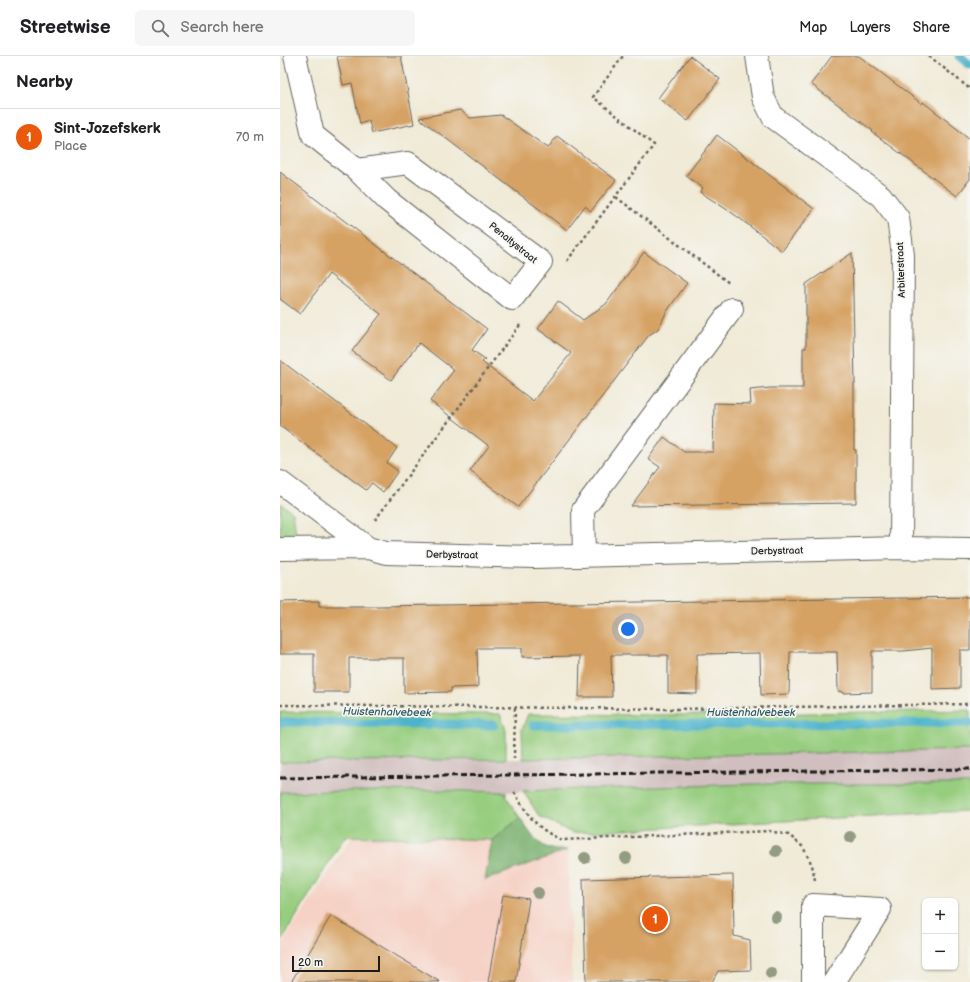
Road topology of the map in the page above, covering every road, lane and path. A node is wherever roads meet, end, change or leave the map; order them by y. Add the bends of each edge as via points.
1 (295, 56) edge
2 (757, 56) edge
3 (929, 56) edge
4 (970, 89) edge
5 (357, 170) junction
6 (616, 197) dead end
7 (732, 309) joint
8 (280, 482) edge
9 (368, 548) junction
10 (901, 548) junction
11 (280, 549) edge
12 (970, 549) edge
13 (584, 556) junction
14 (970, 704) edge
15 (280, 705) edge
16 (514, 707) junction
17 (514, 759) dead end
18 (514, 792) dead end
19 (813, 905) junction
20 (813, 982) edge
21 (834, 982) edge

1 - 5 street, Penaltystraat via 313,135
2 - 10 street, Arbiterstraat via 763,97 773,117 882,196 898,218 903,255
3 - 4 path
5 - 5 street, Penaltystraat via 387,200 512,299 541,262 408,163
6 - 7 path via 731,284
7 - 13 street via 583,510
8 - 9 street, Derbystraat
9 - 11 street, Derbystraat
9 - 13 street, Derbystraat via 386,553
10 - 12 street, Derbystraat
10 - 13 street, Derbystraat
14 - 16 path via 672,709
15 - 16 path
16 - 17 path
18 - 19 path via 538,826 562,840 769,831 788,835 803,847 812,865 815,882
19 - 20 street
19 - 21 street via 880,909

